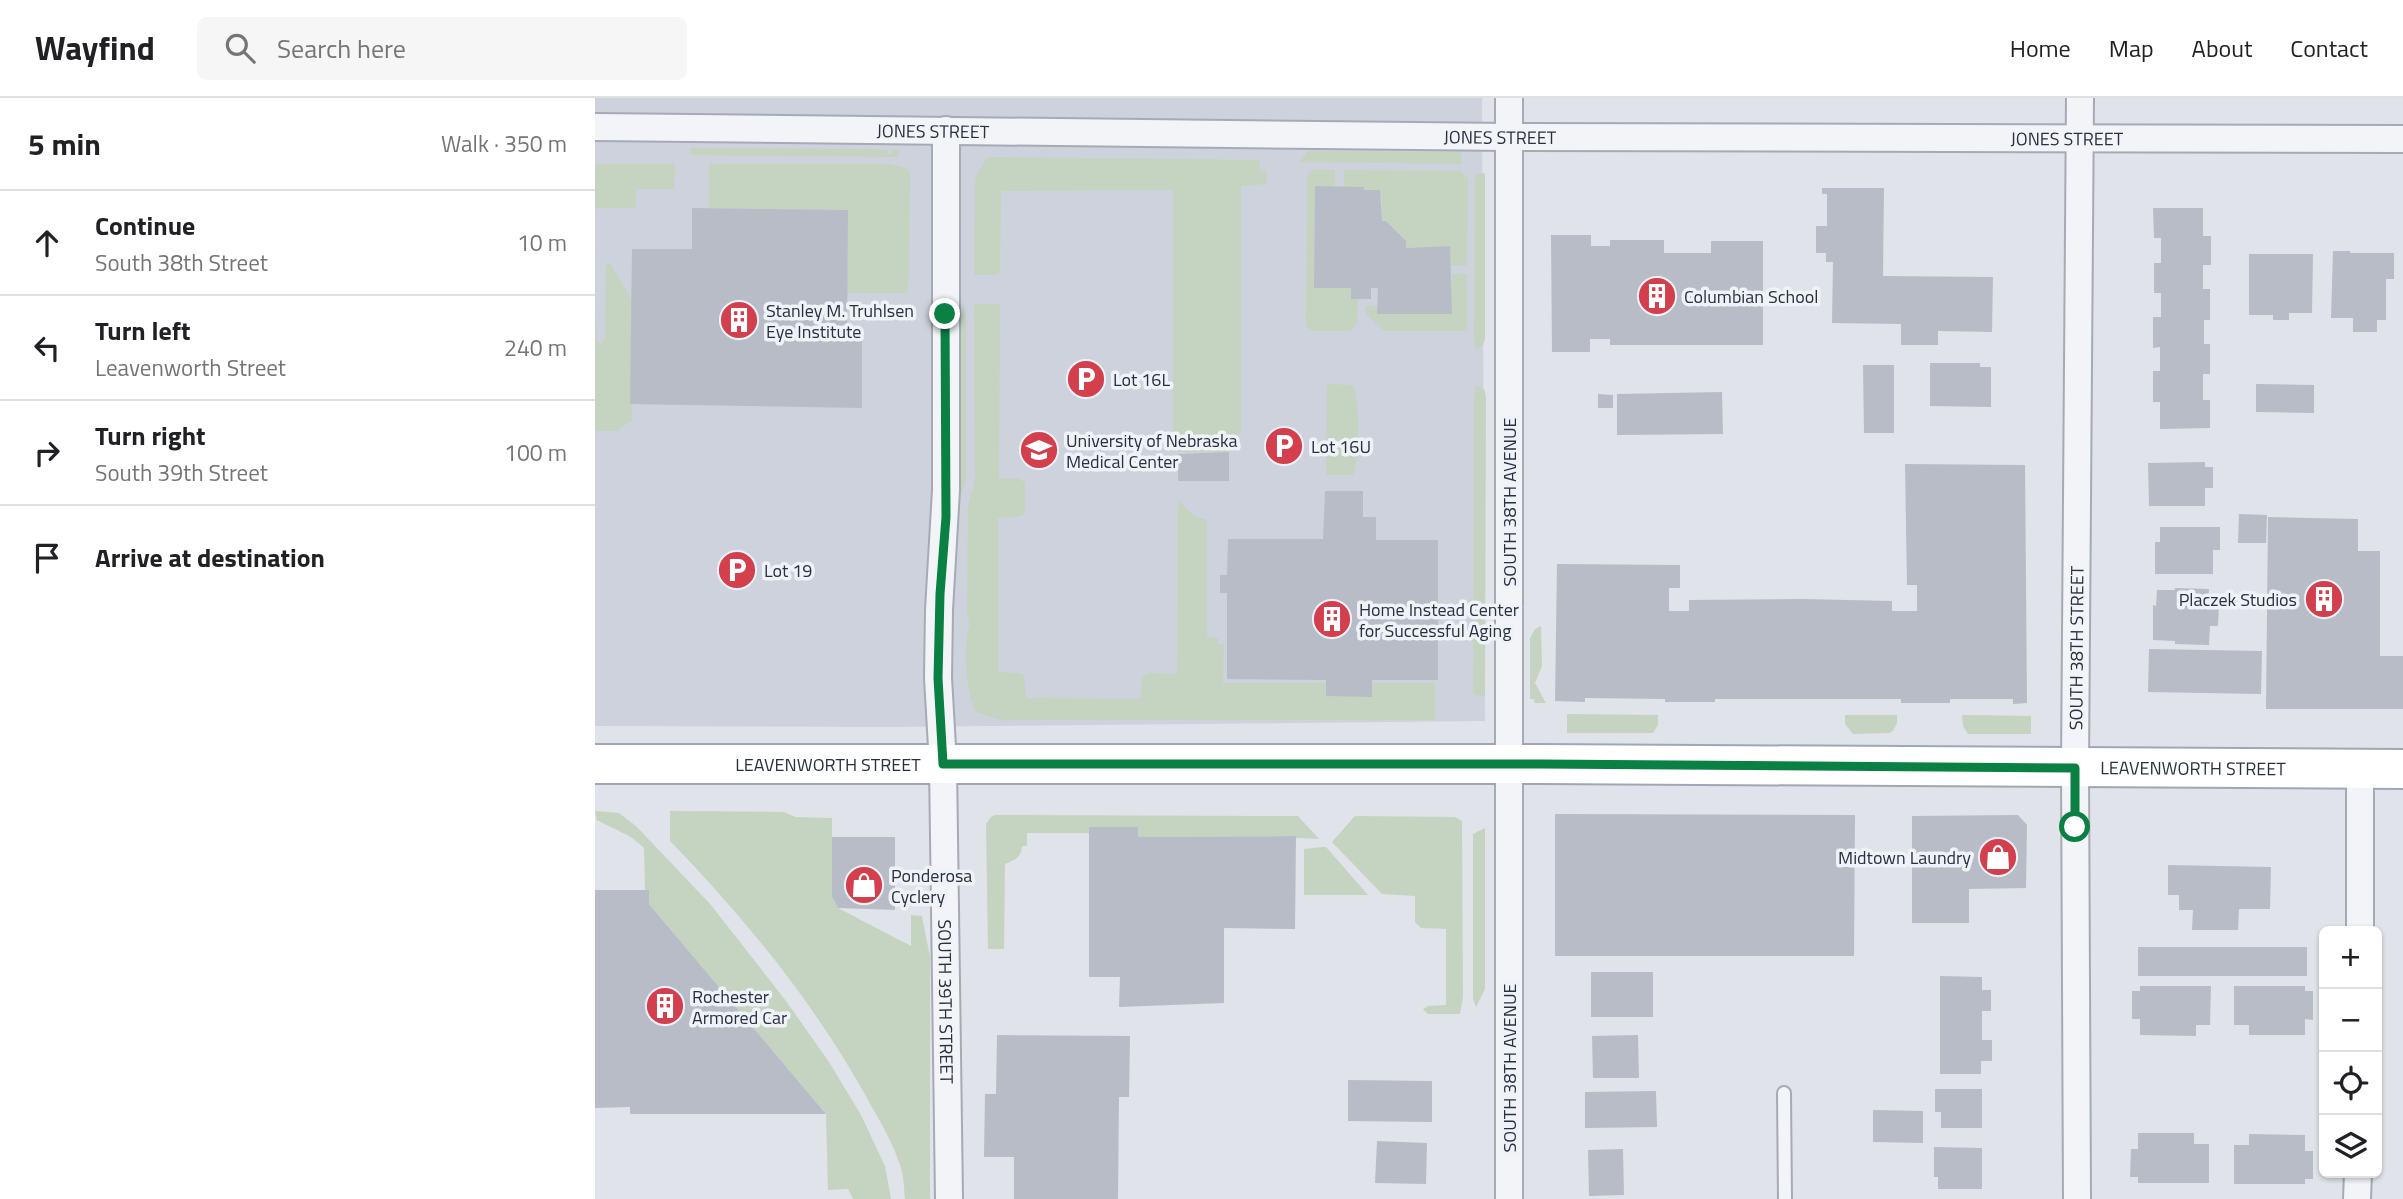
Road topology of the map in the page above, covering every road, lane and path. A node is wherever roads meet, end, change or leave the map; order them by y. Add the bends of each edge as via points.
1 (1509, 98) edge
2 (2080, 98) edge
3 (595, 127) edge
4 (946, 130) junction
5 (1509, 136) junction
6 (2080, 139) junction
7 (2403, 139) edge
8 (595, 764) edge
9 (943, 764) junction
10 (1508, 764) junction
11 (2075, 768) junction
12 (2360, 769) junction
13 (2403, 769) edge
14 (2360, 926) edge
15 (1784, 1093) dead end
16 (2357, 1178) edge
17 (949, 1199) edge
18 (1509, 1199) edge
19 (1785, 1199) edge
20 (2077, 1199) edge
21 (2357, 1199) edge

1 - 5 street, SOUTH 38TH AVENUE
2 - 6 street, SOUTH 38TH STREET
3 - 4 street, JONES STREET
4 - 5 street, JONES STREET
4 - 9 street, SOUTH 39TH STREET via 946,517 938,678
5 - 6 street, JONES STREET
5 - 10 street, SOUTH 38TH AVENUE
6 - 7 street, JONES STREET
6 - 11 street, SOUTH 38TH STREET
8 - 9 main road, LEAVENWORTH STREET
9 - 10 main road, LEAVENWORTH STREET
9 - 17 street, SOUTH 39TH STREET
10 - 11 main road, LEAVENWORTH STREET
10 - 18 street, SOUTH 38TH AVENUE
11 - 12 main road, LEAVENWORTH STREET
11 - 20 street, SOUTH 38TH STREET
12 - 13 main road, LEAVENWORTH STREET
12 - 14 street
15 - 19 lane
16 - 21 street

